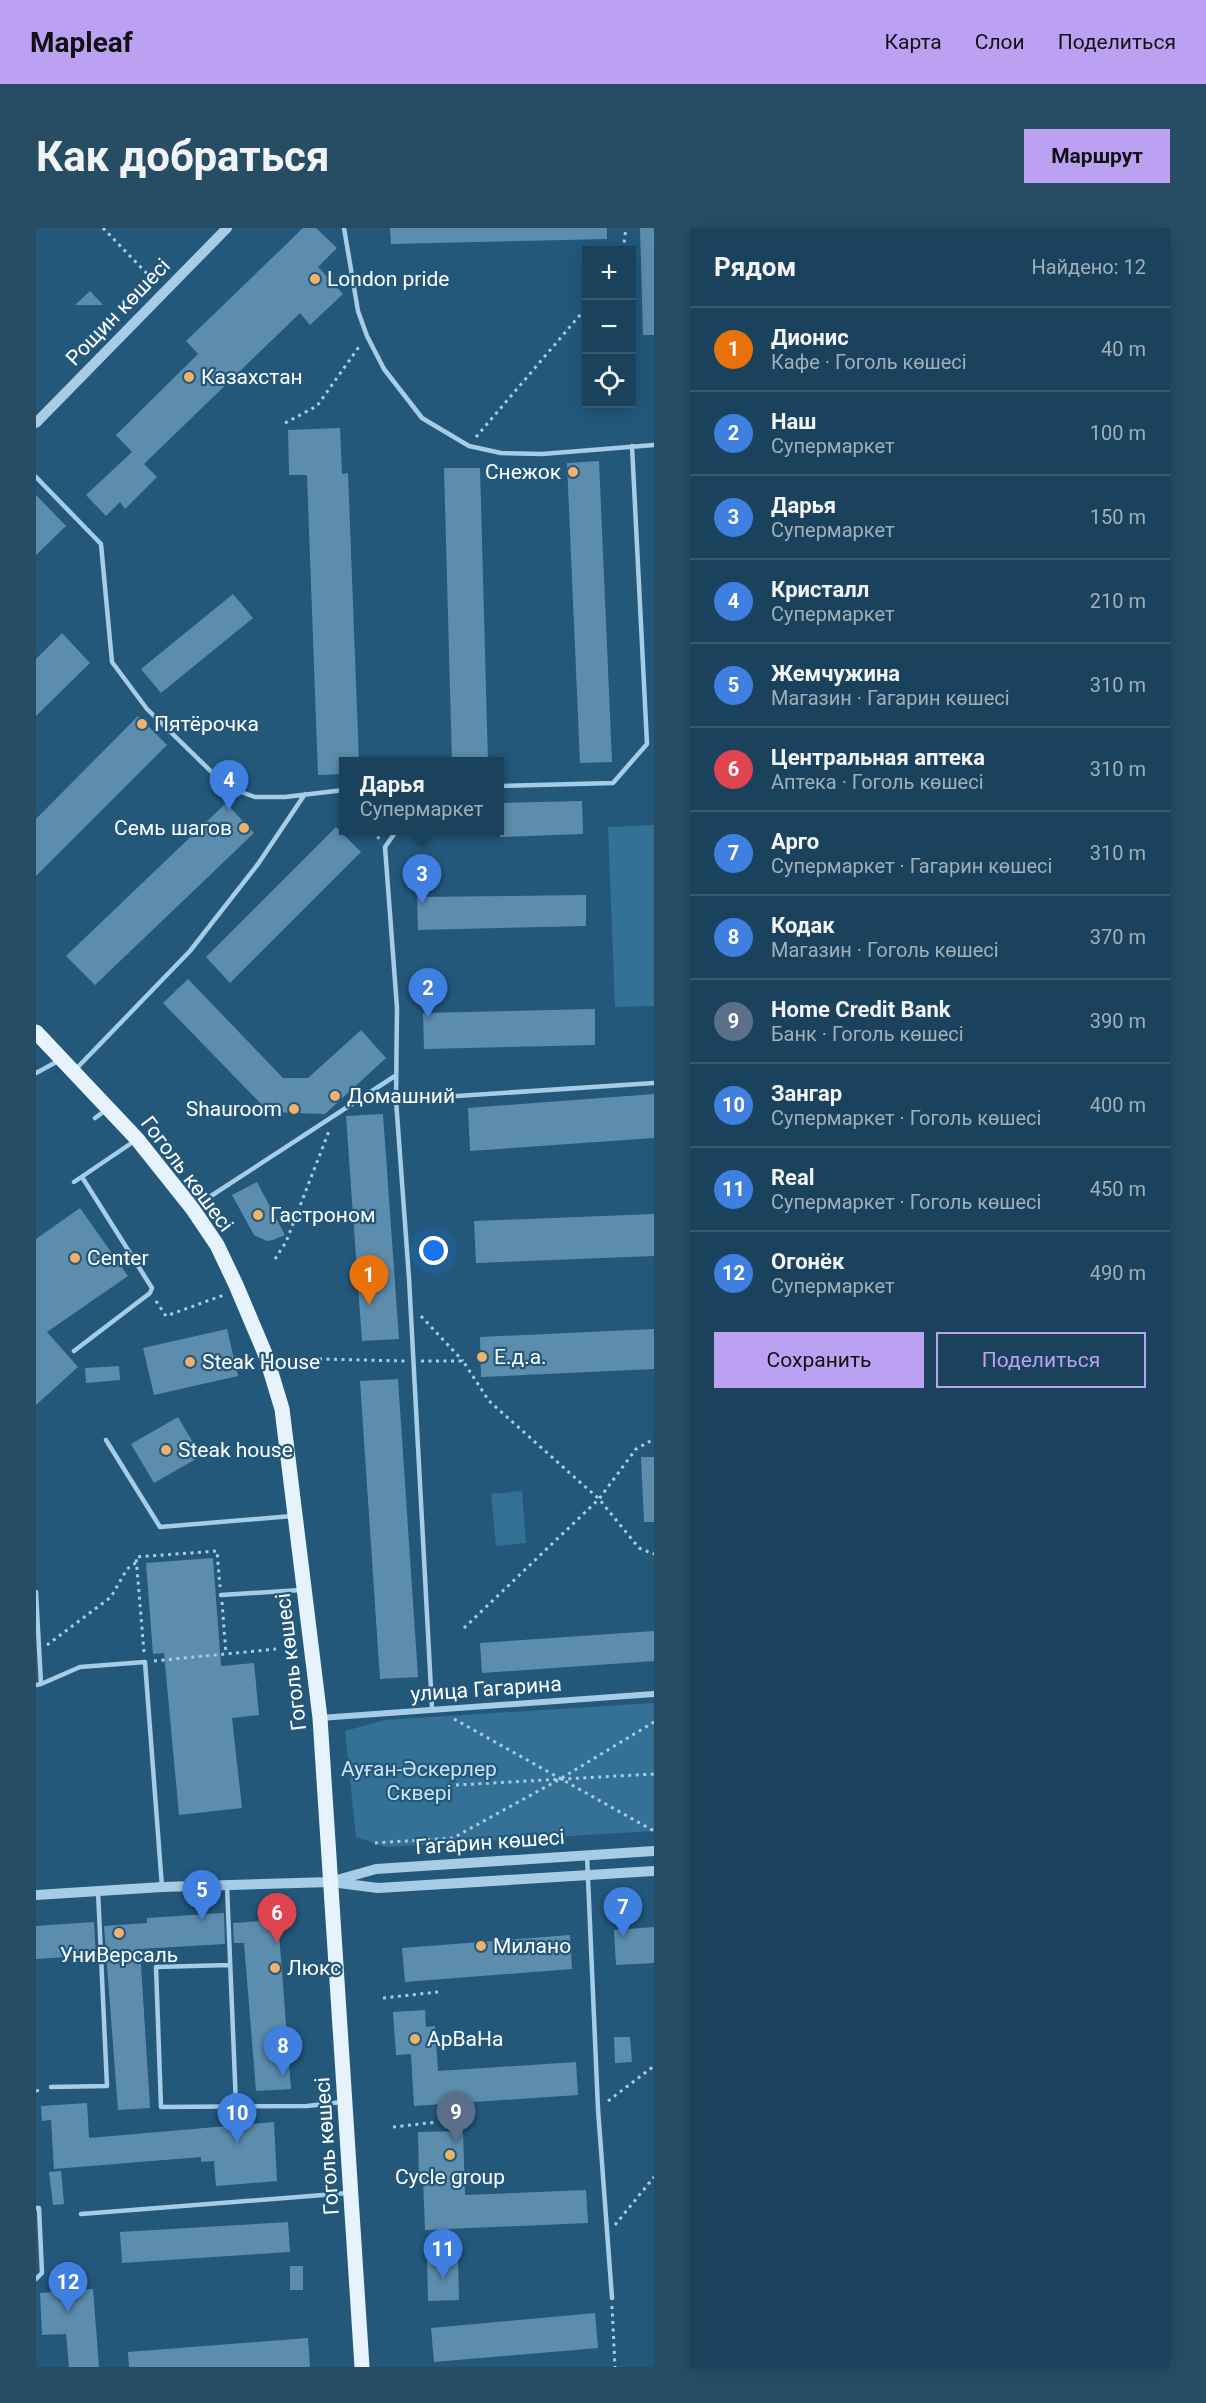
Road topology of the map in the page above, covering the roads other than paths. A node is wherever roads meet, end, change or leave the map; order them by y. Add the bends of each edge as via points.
1 (226, 228) edge
2 (344, 228) edge
3 (36, 423) edge
4 (654, 445) edge
5 (632, 446) junction
6 (36, 477) edge
7 (647, 744) junction
8 (654, 744) edge
9 (504, 786) edge
10 (339, 791) edge
11 (305, 794) junction
12 (393, 835) edge
13 (36, 1032) edge
14 (63, 1059) junction
15 (74, 1071) junction
16 (36, 1073) edge
17 (395, 1076) junction
18 (654, 1083) edge
19 (396, 1100) junction
20 (108, 1108) junction
21 (95, 1118) dead end
22 (137, 1139) junction
23 (82, 1177) junction
24 (74, 1182) dead end
25 (192, 1208) junction
26 (74, 1351) dead end
27 (106, 1440) dead end
28 (295, 1516) junction
29 (304, 1589) junction
30 (36, 1592) edge
31 (221, 1595) road end
32 (39, 1684) edge
33 (654, 1694) edge
34 (432, 1708) junction
35 (320, 1718) junction
36 (654, 1851) edge
37 (587, 1855) junction
38 (654, 1871) edge
39 (588, 1876) junction
40 (331, 1882) junction
41 (227, 1885) junction
42 (162, 1887) junction
43 (98, 1892) junction
44 (36, 1895) edge
45 (229, 1965) junction
46 (51, 2087) dead end
47 (345, 2102) junction
48 (236, 2105) junction
49 (351, 2193) junction
50 (36, 2208) edge
51 (81, 2214) dead end
52 (36, 2279) edge
53 (612, 2298) road end
54 (362, 2367) edge

1 - 3 street, Рощин көшесі
2 - 5 lane via 357,311 367,336 384,369 422,417 469,446 501,453 542,454
4 - 5 lane
5 - 7 lane
6 - 11 lane via 101,544 112,662 147,709 227,787 255,797
7 - 8 lane
7 - 9 lane via 613,783
10 - 11 lane
11 - 15 lane via 258,864 190,951
12 - 17 lane via 385,848 397,1008
13 - 14 main road, Гоголь көшесі
14 - 15 main road, Гоголь көшесі
14 - 16 lane
15 - 20 main road, Гоголь көшесі
17 - 19 lane
17 - 25 lane
18 - 19 lane
19 - 34 lane
20 - 21 lane
20 - 22 main road, Гоголь көшесі
22 - 23 lane
22 - 25 main road, Гоголь көшесі
23 - 24 lane
23 - 26 lane via 151,1284 150,1293
25 - 28 main road, Гоголь көшесі via 217,1245 275,1382
27 - 28 lane via 160,1527
28 - 29 main road, Гоголь көшесі
29 - 31 lane
29 - 35 main road, Гоголь көшесі
30 - 32 lane
32 - 42 lane via 80,1667 145,1662
33 - 34 street, улица Гагарина
34 - 35 street, улица Гагарина
35 - 40 main road, Гоголь көшесі
36 - 37 street, Гагарин көшесі
37 - 39 lane
37 - 40 street, Гагарин көшесі via 376,1869
38 - 39 street, Гагарин көшесі
39 - 40 street, Гагарин көшесі via 378,1888
39 - 53 lane via 598,2109
40 - 41 street, Гагарин көшесі
40 - 47 main road, Гоголь көшесі
41 - 42 street, Гагарин көшесі
41 - 45 lane
42 - 43 street, Гагарин көшесі
43 - 44 street, Гагарин көшесі
43 - 46 lane via 107,2086
45 - 48 lane
45 - 48 lane via 156,1967 161,2107
47 - 48 lane
47 - 49 main road, Гоголь көшесі
49 - 51 lane
49 - 54 main road, Гоголь көшесі
50 - 52 lane via 42,2273

